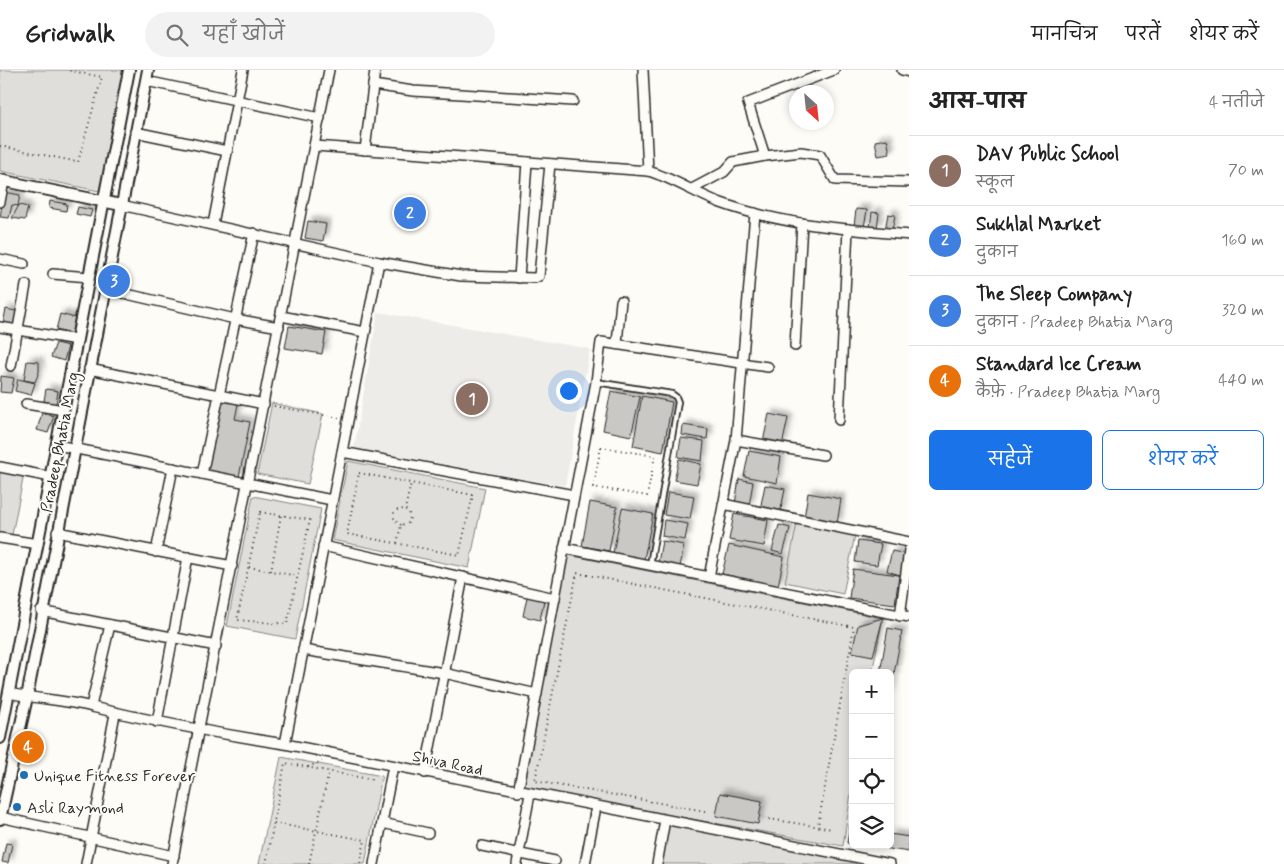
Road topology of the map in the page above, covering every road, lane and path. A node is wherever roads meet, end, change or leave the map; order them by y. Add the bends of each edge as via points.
1 (67, 70) edge
2 (129, 70) edge
3 (243, 70) edge
4 (329, 70) edge
5 (375, 70) edge
6 (643, 70) edge
7 (834, 70) edge
8 (902, 70) edge
9 (909, 72) edge
10 (147, 75) edge
11 (373, 85) junction
12 (237, 100) junction
13 (573, 101) dead end
14 (320, 118) junction
15 (136, 132) junction
16 (0, 146) edge
17 (314, 146) junction
18 (365, 150) junction
19 (227, 151) junction
20 (765, 156) junction
21 (527, 162) junction
22 (550, 164) junction
23 (648, 170) junction
24 (2, 180) edge
25 (909, 182) edge
26 (692, 189) junction
27 (0, 202) edge
28 (104, 202) junction
29 (121, 205) junction
30 (755, 213) junction
31 (213, 224) junction
32 (802, 224) junction
33 (848, 229) junction
34 (254, 233) junction
35 (909, 235) edge
36 (296, 242) junction
37 (0, 259) edge
38 (379, 262) junction
39 (24, 264) dead end
40 (53, 274) dead end
41 (89, 277) junction
42 (519, 278) junction
43 (26, 285) dead end
44 (104, 289) junction
45 (621, 301) dead end
46 (281, 316) junction
47 (235, 320) junction
48 (0, 327) edge
49 (279, 327) junction
50 (19, 331) junction
51 (365, 332) junction
52 (77, 340) junction
53 (617, 343) junction
54 (795, 346) dead end
55 (742, 362) junction
56 (11, 366) dead end
57 (768, 367) dead end
58 (89, 369) junction
59 (596, 382) junction
60 (219, 395) junction
61 (26, 404) dead end
62 (264, 404) junction
63 (64, 410) junction
64 (348, 419) junction
65 (839, 420) dead end
66 (736, 440) junction
67 (57, 445) junction
68 (74, 448) junction
69 (342, 452) junction
70 (823, 455) dead end
71 (655, 456) joint
72 (0, 467) edge
73 (174, 468) junction
74 (202, 474) junction
75 (51, 477) junction
76 (248, 483) junction
77 (411, 483) junction
78 (574, 495) junction
79 (332, 500) junction
80 (723, 504) junction
81 (405, 509) junction
82 (281, 515) junction
83 (401, 525) junction
84 (57, 532) junction
85 (0, 538) edge
86 (909, 542) edge
87 (397, 543) junction
88 (38, 544) junction
89 (324, 546) junction
90 (564, 548) junction
91 (909, 550) edge
92 (156, 552) junction
93 (188, 557) junction
94 (650, 565) junction
95 (232, 566) junction
96 (248, 567) junction
97 (271, 571) junction
98 (298, 576) junction
99 (463, 577) junction
100 (709, 577) junction
101 (555, 598) junction
102 (41, 611) junction
103 (904, 616) edge
104 (110, 624) junction
105 (172, 637) junction
106 (216, 646) junction
107 (303, 650) junction
108 (444, 673) junction
109 (4, 692) edge
110 (537, 694) junction
111 (27, 697) junction
112 (91, 706) junction
113 (115, 714) junction
114 (157, 722) junction
115 (200, 731) junction
116 (0, 738) edge
117 (285, 744) junction
118 (393, 766) junction
119 (329, 771) junction
120 (425, 773) junction
121 (374, 780) dead end
122 (518, 792) junction
123 (530, 794) junction
124 (596, 807) junction
125 (705, 811) dead end
126 (0, 818) edge
127 (769, 819) dead end
128 (665, 820) junction
129 (274, 823) junction
130 (382, 823) junction
131 (818, 825) junction
132 (833, 829) dead end
133 (316, 831) junction
134 (428, 833) dead end
135 (90, 837) junction
136 (482, 846) dead end
137 (519, 854) junction
138 (173, 860) edge
139 (555, 861) dead end
140 (856, 861) edge
141 (86, 864) edge
142 (266, 864) edge
143 (309, 864) edge
144 (360, 864) edge
145 (374, 864) edge
146 (517, 864) edge
147 (585, 864) edge
148 (657, 864) edge
149 (890, 864) edge

1 - 16 path via 102,77 78,162
2 - 28 street, Pradeep Bhatia Marg
3 - 12 street
4 - 14 street
5 - 11 street
6 - 23 street
7 - 20 street via 748,103
8 - 9 street
10 - 12 street
10 - 15 street, Pradeep Bhatia Marg
11 - 13 street via 413,91
11 - 18 street
12 - 14 street
12 - 19 street
14 - 17 street
15 - 19 street
15 - 29 street, Pradeep Bhatia Marg
17 - 18 street
17 - 36 street
18 - 21 street
19 - 31 street
20 - 25 street via 801,152 820,155 835,180
20 - 26 street via 733,162 724,172
21 - 22 street
21 - 42 street
22 - 23 street
22 - 42 street via 539,276
23 - 26 street
24 - 27 street
24 - 28 street
26 - 30 street via 720,203
28 - 29 street
28 - 41 street, Pradeep Bhatia Marg
29 - 31 street
29 - 44 street, Pradeep Bhatia Marg
30 - 32 street
30 - 55 street
31 - 34 street
32 - 33 street
32 - 54 street
33 - 35 street
33 - 65 street
34 - 36 street
34 - 47 street
36 - 38 street
36 - 46 street
37 - 39 street
38 - 42 street via 461,276
38 - 51 street
40 - 41 street
41 - 52 street, Pradeep Bhatia Marg
43 - 50 street
44 - 47 street
44 - 58 street, Pradeep Bhatia Marg
45 - 53 street
46 - 49 street
46 - 51 street
47 - 49 street
47 - 60 street
48 - 50 street
49 - 62 street
50 - 52 street
50 - 56 street
51 - 64 street
52 - 63 street, Pradeep Bhatia Marg
53 - 55 street
53 - 59 street via 602,342
55 - 57 street
55 - 66 street
58 - 60 street
58 - 68 street, Pradeep Bhatia Marg
59 - 78 street
59 - 94 lane via 672,394 678,402
60 - 62 street
60 - 74 street
61 - 63 street
62 - 64 path
62 - 76 street
63 - 67 street, Pradeep Bhatia Marg
64 - 69 street
66 - 70 street
66 - 80 street
67 - 68 street
67 - 75 street, Pradeep Bhatia Marg
68 - 73 street
68 - 84 street, Pradeep Bhatia Marg
69 - 78 street
69 - 79 street
71 - 71 path via 647,496 593,487 601,447
72 - 75 street
73 - 74 street
73 - 92 street
74 - 76 street
75 - 88 street, Pradeep Bhatia Marg
76 - 79 street
76 - 95 street
77 - 81 path
77 - 87 path via 358,473 347,534
77 - 87 path via 473,495 459,555
78 - 90 street
79 - 89 street
80 - 86 street
80 - 100 street
81 - 83 path via 410,518 408,523
81 - 83 path via 394,512 394,520
82 - 96 path via 260,512
82 - 97 path
82 - 98 path via 310,520
83 - 87 path
84 - 92 street
84 - 102 street, Pradeep Bhatia Marg
85 - 88 street
88 - 109 street, Pradeep Bhatia Marg
89 - 99 street
89 - 107 street
90 - 94 street
90 - 101 street
91 - 103 street
92 - 93 street
93 - 95 street
93 - 105 street
94 - 100 street
95 - 106 street
96 - 97 path
96 - 98 path via 237,620 287,624
97 - 98 path
99 - 101 street
99 - 108 street
100 - 103 street
101 - 110 street
102 - 104 street
102 - 111 street, Pradeep Bhatia Marg
104 - 105 street
104 - 112 street
105 - 106 street
105 - 114 street
106 - 115 street
107 - 108 street
107 - 117 street
108 - 110 street
108 - 120 street
109 - 111 street, Shiva Road
109 - 116 street, Pradeep Bhatia Marg
110 - 122 street
111 - 112 street, Shiva Road
111 - 126 street, Pradeep Bhatia Marg
112 - 113 street, Shiva Road
113 - 114 street, Shiva Road
113 - 135 street
114 - 115 street, Shiva Road
115 - 117 street, Shiva Road
115 - 138 street
117 - 118 street, Shiva Road
118 - 120 street, Shiva Road
118 - 130 street
119 - 121 path
119 - 129 path via 285,763
119 - 133 path
120 - 122 street, Shiva Road
122 - 123 street, Shiva Road
123 - 124 street, Shiva Road
123 - 137 street
124 - 128 street, Shiva Road
124 - 147 street
125 - 131 path via 535,781 577,573 854,626
126 - 135 street
127 - 131 path
128 - 140 street, Shiva Road
128 - 148 street
129 - 133 path
129 - 142 path
130 - 134 street
130 - 145 street
131 - 132 path
133 - 143 path
133 - 144 path via 365,840
135 - 138 street
135 - 141 street
136 - 137 street
137 - 139 street
137 - 146 street
140 - 149 street, Shiva Road

